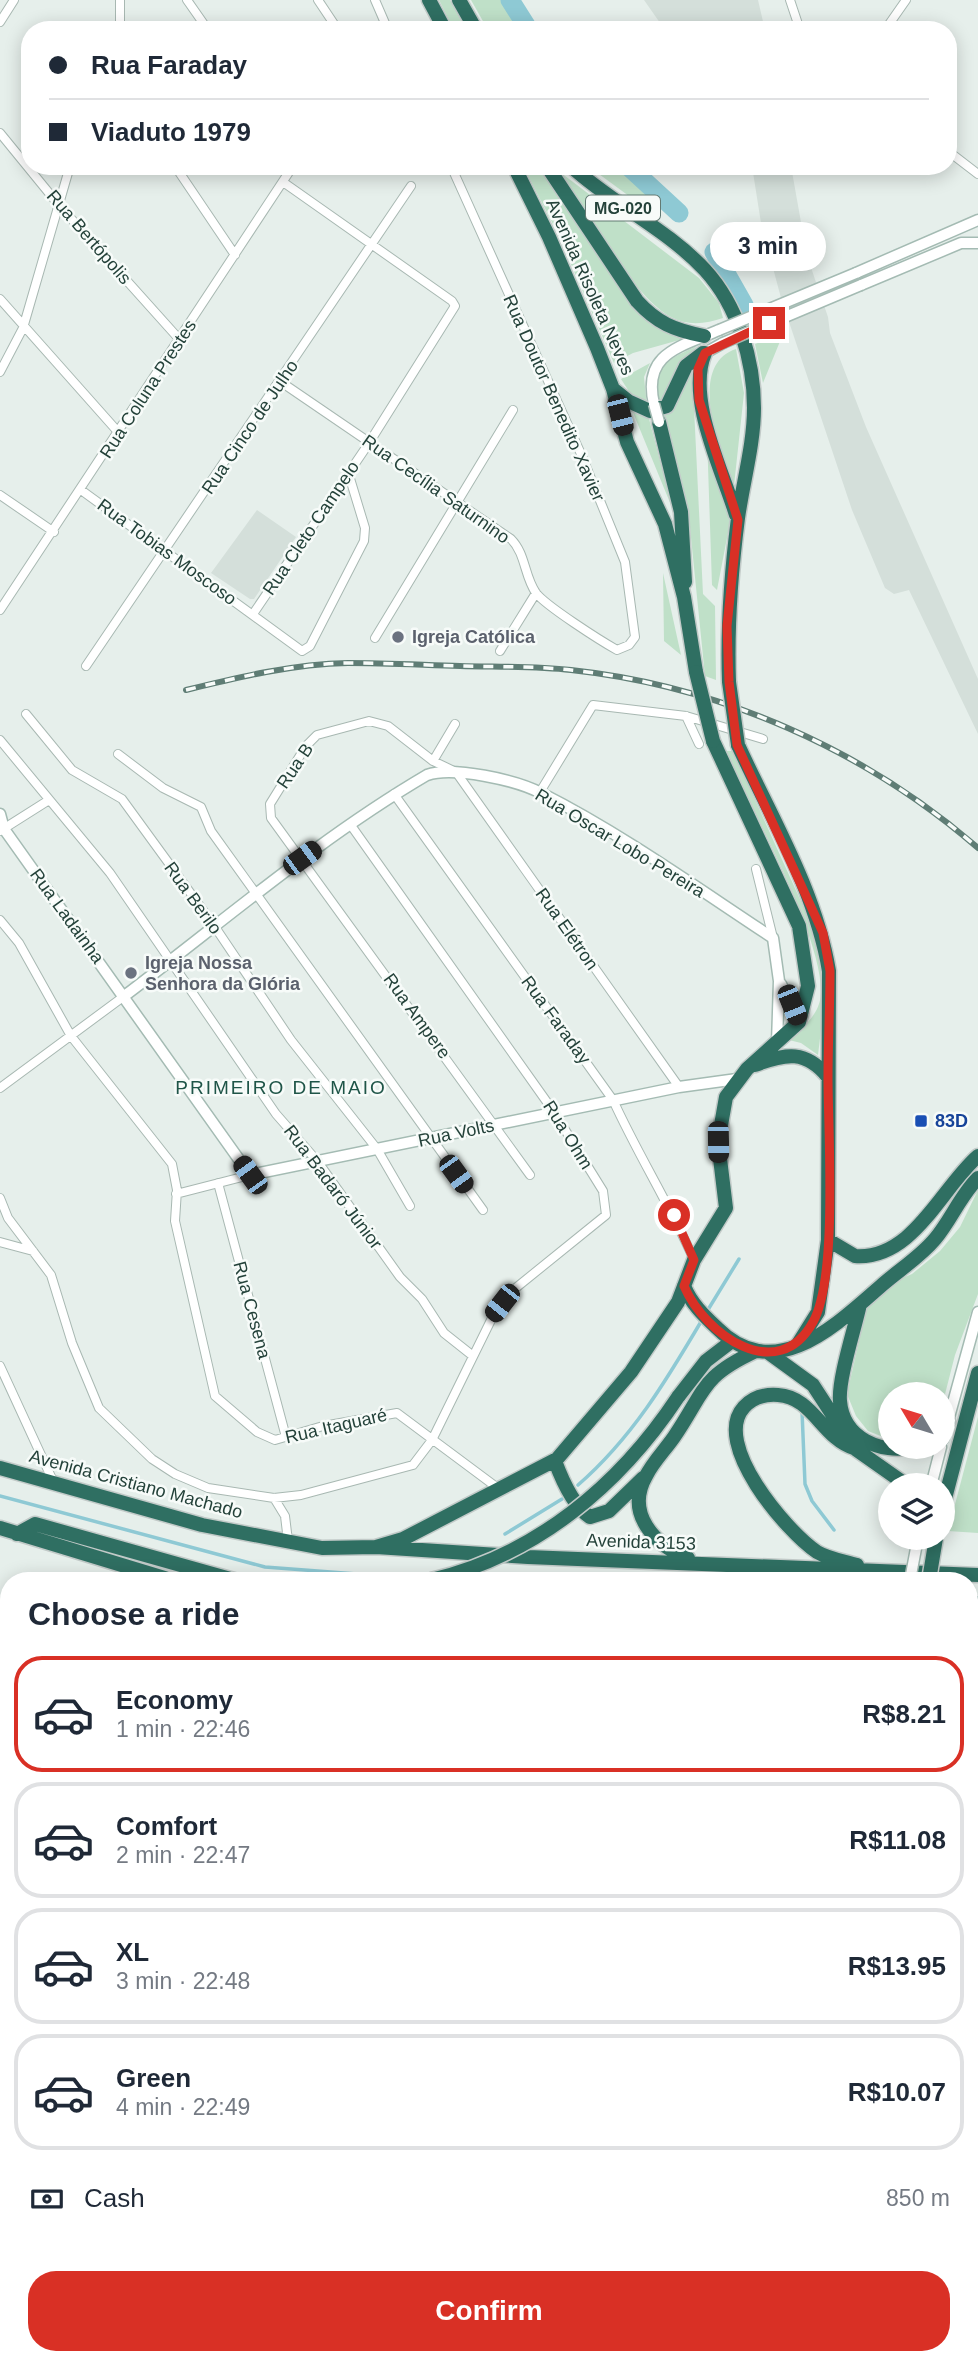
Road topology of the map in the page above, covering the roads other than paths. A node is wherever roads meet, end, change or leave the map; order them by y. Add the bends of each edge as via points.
1 (14, 0) edge
2 (120, 0) edge
3 (187, 0) edge
4 (318, 0) edge
5 (375, 0) edge
6 (429, 0) edge
7 (459, 0) edge
8 (790, 0) edge
9 (906, 0) edge
10 (120, 21) edge
11 (202, 21) edge
12 (332, 21) edge
13 (384, 21) edge
14 (440, 21) edge
15 (471, 21) edge
16 (797, 21) edge
17 (891, 21) edge
18 (0, 22) edge
19 (0, 133) edge
20 (957, 157) edge
21 (21, 159) edge
22 (976, 173) edge
23 (34, 175) edge
24 (67, 175) edge
25 (181, 175) edge
26 (287, 175) edge
27 (455, 175) edge
28 (518, 175) edge
29 (553, 175) edge
30 (580, 175) edge
31 (978, 180) edge
32 (283, 182) junction
33 (411, 186) dead end
34 (58, 204) junction
35 (978, 220) edge
36 (978, 243) edge
37 (371, 245) junction
38 (235, 255) junction
39 (0, 299) edge
40 (23, 328) junction
41 (704, 336) junction
42 (180, 340) junction
43 (705, 353) junction
44 (0, 372) edge
45 (281, 382) junction
46 (613, 389) junction
47 (513, 410) dead end
48 (659, 422) joint
49 (118, 433) junction
50 (369, 443) junction
51 (348, 472) junction
52 (81, 490) junction
53 (0, 495) edge
54 (458, 501) junction
55 (738, 520) junction
56 (54, 532) junction
57 (166, 550) junction
58 (537, 593) junction
59 (684, 597) junction
60 (0, 610) edge
61 (253, 614) junction
62 (375, 638) dead end
63 (500, 651) dead end
64 (86, 666) dead end
65 (26, 714) dead end
66 (686, 716) junction
67 (455, 724) dead end
68 (388, 726) joint
69 (0, 740) edge
70 (763, 740) dead end
71 (706, 743) junction
72 (118, 754) dead end
73 (433, 761) junction
74 (456, 772) junction
75 (540, 792) junction
76 (394, 794) junction
77 (49, 800) junction
78 (0, 814) edge
79 (349, 824) junction
80 (1, 829) edge
81 (302, 858) junction
82 (757, 869) dead end
83 (255, 893) junction
84 (0, 920) edge
85 (213, 925) junction
86 (773, 938) junction
87 (170, 961) junction
88 (779, 981) junction
89 (123, 996) junction
90 (799, 1022) junction
91 (71, 1036) junction
92 (773, 1046) junction
93 (742, 1074) junction
94 (828, 1077) junction
95 (679, 1087) junction
96 (0, 1088) edge
97 (613, 1100) junction
98 (554, 1112) junction
99 (495, 1125) junction
100 (430, 1138) junction
101 (377, 1149) junction
102 (978, 1156) edge
103 (318, 1163) junction
104 (250, 1175) junction
105 (530, 1175) dead end
106 (978, 1178) edge
107 (218, 1183) junction
108 (176, 1194) junction
109 (0, 1198) edge
110 (410, 1206) dead end
111 (483, 1210) dead end
112 (828, 1240) junction
113 (0, 1242) edge
114 (33, 1251) junction
115 (694, 1260) junction
116 (684, 1286) junction
117 (860, 1304) junction
118 (978, 1312) edge
119 (732, 1341) junction
120 (797, 1346) junction
121 (763, 1352) junction
122 (473, 1356) junction
123 (0, 1366) edge
124 (978, 1373) edge
125 (956, 1389) edge
126 (286, 1437) junction
127 (432, 1440) junction
128 (878, 1446) edge
129 (854, 1448) junction
130 (555, 1461) junction
131 (0, 1468) edge
132 (890, 1473) edge
133 (952, 1473) edge
134 (645, 1476) junction
135 (53, 1481) junction
136 (501, 1491) junction
137 (274, 1498) junction
138 (0, 1528) edge
139 (17, 1534) junction
140 (288, 1541) junction
141 (304, 1544) joint
142 (376, 1547) junction
143 (916, 1550) edge
144 (934, 1550) edge
145 (697, 1562) junction
146 (871, 1571) junction
147 (144, 1572) edge
148 (205, 1572) edge
149 (463, 1572) edge
150 (898, 1572) edge
151 (912, 1572) edge
152 (930, 1572) edge

1 - 18 street
2 - 10 street
3 - 11 street
4 - 12 street
5 - 13 street
6 - 14 highway
7 - 15 highway
8 - 16 street
9 - 17 street
19 - 21 street, Rua Bertópolis
20 - 22 street
22 - 31 street
23 - 34 street, Rua Bertópolis
24 - 34 street
25 - 38 street
26 - 32 street, Rua Coluna Prestes
27 - 58 street, Rua Doutor Benedito Xavier via 625,562 635,637 617,650
28 - 46 highway, Avenida Risoleta Neves
29 - 41 highway via 654,320
30 - 55 highway, MG-020 via 706,270 731,308 745,344 754,410
32 - 37 street
32 - 38 street, Rua Coluna Prestes
33 - 37 street, Rua Cinco de Julho
34 - 40 street
34 - 42 street, Rua Bertópolis
35 - 41 street, bridge
36 - 43 street, bridge via 961,243
37 - 45 street, Rua Cinco de Julho
37 - 50 street, Rua Cleto Campelo via 452,301 454,312
38 - 42 street, Rua Coluna Prestes
39 - 40 street
40 - 44 street
40 - 49 street
41 - 48 street, bridge via 672,350 651,374
42 - 49 street, Rua Coluna Prestes
43 - 46 highway via 686,366 667,406 650,411
43 - 55 highway via 698,369 699,400
45 - 50 street, Rua Cecília Saturnino
45 - 57 street, Rua Cinco de Julho
46 - 59 highway, Avenida Risoleta Neves via 627,442 665,524
47 - 54 street
48 - 59 highway via 681,512
49 - 52 street, Rua Coluna Prestes
50 - 51 street, Rua Cleto Campelo
50 - 54 street, Rua Cecília Saturnino
51 - 61 street, Rua Cleto Campelo
51 - 61 street via 366,535 306,650 296,648
52 - 56 street, Rua Coluna Prestes
52 - 57 street, Rua Tobias Moscoso
53 - 56 street
54 - 58 street, Rua Cecília Saturnino via 520,548
54 - 62 street
55 - 94 highway, MG-020, bridge via 727,626 737,745 823,933 830,971
56 - 60 street, Rua Coluna Prestes
57 - 61 street, Rua Tobias Moscoso
57 - 64 street, Rua Cinco de Julho
58 - 63 street
59 - 71 highway, Avenida Risoleta Neves, bridge
65 - 85 street, Rua Berilo via 72,770 122,799
66 - 70 street
66 - 71 street
66 - 75 street via 593,705
67 - 73 street
68 - 73 street, Rua Oscar Lobo Pereira
68 - 81 street, Rua B via 369,721 317,735 306,746 270,804 271,818
69 - 77 street, Rua Badaró Júnior
71 - 90 highway, Avenida Risoleta Neves via 799,926 808,986
72 - 83 street via 163,788 201,807 211,831
73 - 74 street, Rua Oscar Lobo Pereira
74 - 75 street, Rua Oscar Lobo Pereira
74 - 76 street via 438,771
74 - 95 street, Rua Elétron
75 - 86 street, Rua Oscar Lobo Pereira
76 - 79 street
76 - 97 street, Rua Faraday
77 - 80 street
77 - 87 street, Rua Badaró Júnior via 110,873
78 - 80 street
79 - 81 street
79 - 98 street, Rua Ohm
80 - 89 street, Rua Ladainha
81 - 83 street
81 - 99 street, Rua Ampere
82 - 86 street
83 - 85 street
83 - 100 street
84 - 91 street via 19,943
85 - 87 street
85 - 101 street, Rua Berilo via 290,1040
86 - 88 street
87 - 89 street
87 - 103 street, Rua Badaró Júnior via 276,1114
88 - 90 street
88 - 92 street
89 - 91 street
89 - 104 street, Rua Ladainha
90 - 92 highway
91 - 96 street
91 - 108 street via 172,1164
92 - 93 highway
93 - 94 highway via 788,1056 814,1060
93 - 95 street, Rua Volts
93 - 115 highway via 726,1097 718,1142 726,1208
94 - 112 highway, MG-020
95 - 97 street, Rua Volts
97 - 98 street, Rua Volts
97 - 115 street, Rua Faraday
98 - 99 street, Rua Volts
98 - 122 street, Rua Ohm via 603,1191 606,1215 512,1291
99 - 100 street, Rua Volts
99 - 105 street, Rua Ampere
100 - 101 street, Rua Volts
100 - 111 street
101 - 103 street, Rua Volts
101 - 110 street, Rua Berilo
102 - 112 highway via 911,1234 883,1251 855,1256
103 - 104 street, Rua Volts
103 - 122 street, Rua Badaró Júnior via 400,1278 422,1299 444,1332
104 - 107 street, Rua Volts
106 - 117 highway via 935,1240
107 - 108 street, Rua Volts
107 - 126 street, Rua Cesena
108 - 126 street, Rua Itaguaré via 174,1221 215,1396 257,1432 275,1440
109 - 114 street, Rua Ohm via 8,1218
112 - 120 highway, MG-020 via 818,1312
113 - 114 street
114 - 137 street, Rua Ohm via 51,1275 99,1408 152,1459 175,1474 208,1488
115 - 116 highway
116 - 119 highway via 696,1307
116 - 130 highway via 631,1372
117 - 120 highway via 820,1335
117 - 128 highway via 840,1395 844,1418 858,1437
118 - 125 street
119 - 121 highway
119 - 149 highway, bridge via 706,1360 640,1451 605,1487 513,1552
120 - 121 highway
121 - 129 highway via 813,1385
121 - 134 highway via 718,1370
122 - 127 street, Rua Ohm
123 - 135 street
124 - 133 highway
126 - 127 street, Rua Itaguaré via 397,1413
127 - 136 street
127 - 137 street, Rua Ohm via 413,1465
129 - 132 highway
129 - 146 highway via 835,1439 801,1402 780,1395 754,1398 734,1426 759,1490 794,1532 825,1556
130 - 134 highway via 577,1503 590,1517 603,1515
130 - 136 highway
131 - 135 highway, Avenida Cristiano Machado
134 - 145 highway via 639,1509 650,1534 672,1552
135 - 140 highway, Avenida Cristiano Machado via 202,1525
136 - 142 highway via 403,1539
137 - 140 street via 285,1516
138 - 139 highway
139 - 147 highway
139 - 148 highway via 34,1524
140 - 141 highway, Avenida Cristiano Machado
141 - 142 highway, Avenida 3153
142 - 145 highway, Avenida 3153
143 - 151 street, bridge
144 - 152 highway, bridge
145 - 146 highway, Avenida 3153
146 - 150 highway, Avenida 3153

